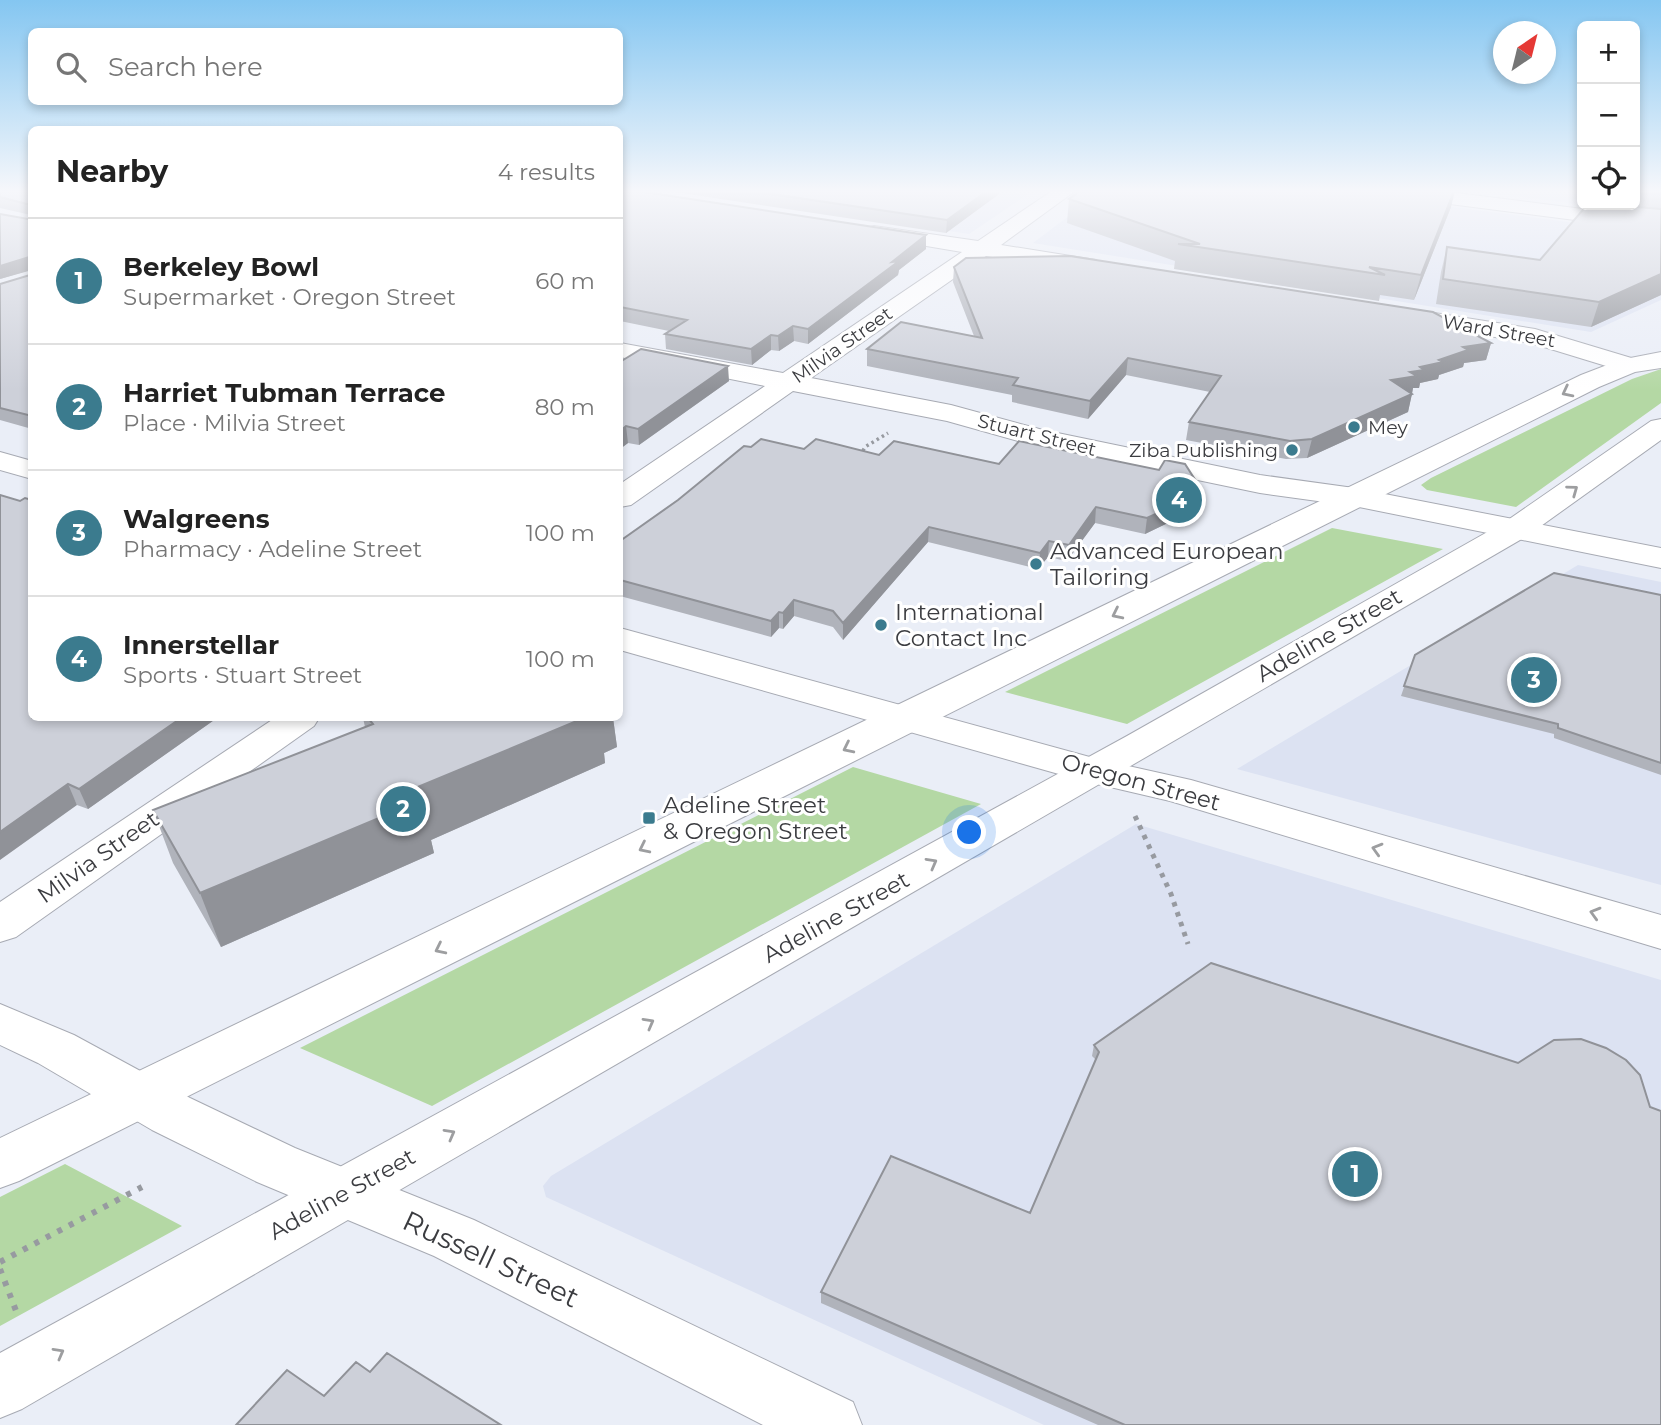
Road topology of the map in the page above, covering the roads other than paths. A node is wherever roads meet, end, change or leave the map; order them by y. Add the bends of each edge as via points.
1 (967, 258) edge
2 (1041, 258) edge
3 (1107, 268) edge
4 (1386, 312) edge
5 (623, 351) edge
6 (1661, 360) edge
7 (1629, 365) junction
8 (788, 382) junction
9 (1661, 427) edge
10 (0, 461) edge
11 (28, 469) edge
12 (623, 496) edge
13 (1354, 497) junction
14 (1516, 528) junction
15 (1661, 558) edge
16 (623, 640) edge
17 (907, 719) junction
18 (296, 721) edge
19 (1094, 771) junction
20 (0, 925) edge
21 (1661, 932) edge
22 (0, 1023) edge
23 (140, 1096) junction
24 (0, 1164) edge
25 (346, 1192) junction
26 (0, 1387) edge
27 (830, 1425) edge

1 - 8 street, Milvia Street
2 - 3 street
4 - 7 street, Ward Street via 1535,336
5 - 8 street, Stuart Street
6 - 7 street
7 -> 13 street
8 - 12 street, Milvia Street
8 - 13 street, Stuart Street via 951,413 1039,438 1259,484
14 -> 9 street, Adeline Street
10 - 11 street
13 - 14 street, Stuart Street
13 -> 17 street
14 - 15 street, Stuart Street
14 - 19 street, Adeline Street
16 - 17 street, Oregon Street
17 - 19 street, Oregon Street
17 -> 23 street
18 - 20 street, Milvia Street
21 -> 19 street, Oregon Street via 1176,789
25 -> 19 street, Adeline Street
22 - 23 street, Russell Street
23 - 24 street
23 - 25 street, Russell Street via 276,1165
26 -> 25 street, Adeline Street
25 - 27 street, Russell Street via 454,1238

